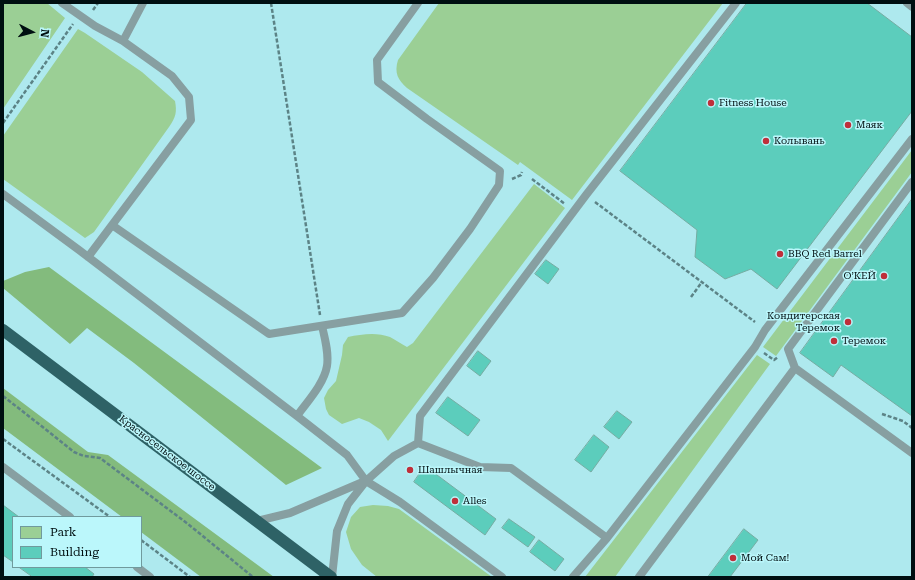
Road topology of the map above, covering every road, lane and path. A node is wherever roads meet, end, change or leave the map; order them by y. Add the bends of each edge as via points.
1 (62, 3) edge
2 (142, 3) edge
3 (272, 3) edge
4 (418, 3) edge
5 (736, 3) edge
6 (907, 3) edge
7 (912, 7) edge
8 (80, 16) junction
9 (123, 41) junction
10 (3, 123) edge
11 (912, 139) edge
12 (532, 179) dead end
13 (912, 182) edge
14 (3, 194) edge
15 (586, 195) junction
16 (576, 208) junction
17 (112, 225) junction
18 (88, 257) junction
19 (702, 282) junction
20 (691, 297) dead end
21 (322, 326) junction
22 (3, 330) edge
23 (765, 330) junction
24 (755, 346) junction
25 (788, 349) junction
26 (795, 368) junction
27 (3, 396) edge
28 (297, 416) junction
29 (3, 439) edge
30 (418, 443) junction
31 (912, 453) edge
32 (3, 467) edge
33 (366, 481) junction
34 (69, 516) edge
35 (109, 516) edge
36 (257, 521) junction
37 (607, 538) junction
38 (142, 541) edge
39 (138, 568) edge
40 (150, 577) edge
41 (190, 577) edge
42 (254, 577) edge
43 (331, 577) edge
44 (502, 577) edge
45 (573, 577) edge
46 (639, 577) edge

1 - 8 lane
2 - 9 lane
3 - 21 path
4 - 21 lane via 377,60 378,82 500,171 499,185 433,278 402,313
5 - 15 lane
6 - 7 lane
8 - 9 lane
8 - 10 path
9 - 17 lane via 172,76 189,97 191,120
11 - 23 lane
12 - 16 path via 568,207
13 - 25 lane
14 - 18 lane
15 - 16 lane
15 - 19 path
16 - 30 lane via 420,416
17 - 18 lane
17 - 21 lane via 269,334
18 - 28 lane
19 - 20 path
19 - 23 path
21 - 28 lane via 327,367 321,384
22 - 36 highway, Красносельское шоссе
23 - 24 lane
24 - 25 path via 774,360
24 - 37 lane
25 - 26 lane
26 - 31 lane
26 - 46 lane
27 - 42 path via 74,452 100,458
28 - 33 lane via 347,455
29 - 35 path
30 - 33 lane via 394,456
30 - 37 lane via 480,467 510,468
32 - 34 lane
33 - 36 lane via 290,513
33 - 43 lane via 348,504 337,531
33 - 44 lane via 400,502
36 - 43 highway, Красносельское шоссе
37 - 45 lane
38 - 41 path
39 - 40 lane

